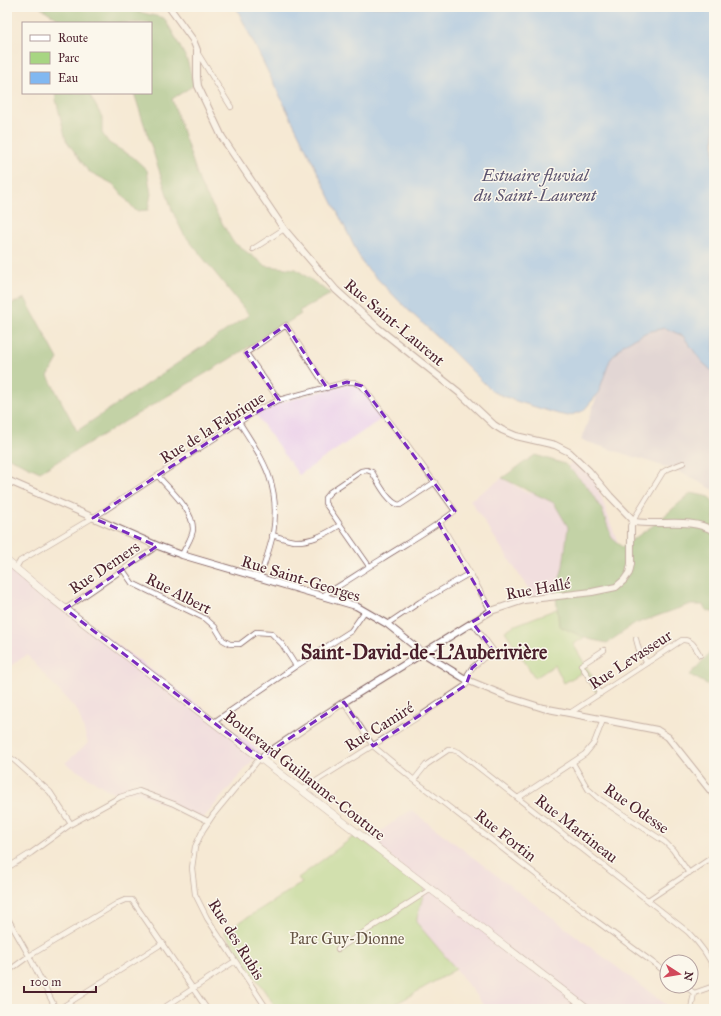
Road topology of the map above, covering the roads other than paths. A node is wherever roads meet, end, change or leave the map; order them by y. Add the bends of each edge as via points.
1 (169, 7) edge
2 (196, 50) junction
3 (231, 108) dead end
4 (284, 228) junction
5 (253, 249) dead end
6 (328, 388) junction
7 (279, 400) junction
8 (239, 422) junction
9 (683, 463) dead end
10 (158, 476) junction
11 (7, 480) edge
12 (435, 482) junction
13 (93, 518) junction
14 (634, 520) junction
15 (440, 523) junction
16 (340, 525) junction
17 (714, 531) edge
18 (272, 535) junction
19 (156, 545) junction
20 (182, 555) junction
21 (10, 565) edge
22 (369, 566) junction
23 (123, 570) junction
24 (470, 573) junction
25 (260, 578) junction
26 (322, 596) junction
27 (65, 609) junction
28 (365, 611) junction
29 (491, 611) junction
30 (472, 622) junction
31 (387, 624) junction
32 (636, 639) dead end
33 (604, 650) dead end
34 (423, 653) junction
35 (700, 655) dead end
36 (647, 663) junction
37 (296, 666) junction
38 (467, 680) junction
39 (600, 694) junction
40 (344, 702) junction
41 (570, 714) junction
42 (603, 720) junction
43 (214, 722) junction
44 (372, 746) junction
45 (7, 756) edge
46 (260, 758) junction
47 (573, 763) junction
48 (414, 780) junction
49 (302, 790) junction
50 (714, 795) edge
51 (518, 798) junction
52 (208, 821) junction
53 (71, 824) junction
54 (714, 856) edge
55 (7, 868) edge
56 (689, 873) junction
57 (430, 889) junction
58 (648, 900) junction
59 (7, 917) edge
60 (163, 943) junction
61 (338, 949) dead end
62 (29, 956) junction
63 (235, 962) junction
64 (659, 967) edge
65 (714, 969) edge
66 (7, 972) edge
67 (714, 986) edge
68 (194, 989) junction
69 (699, 991) edge
70 (694, 994) edge
71 (56, 1009) edge
72 (59, 1009) edge
73 (162, 1009) edge
74 (207, 1009) edge
75 (267, 1009) edge
76 (587, 1009) edge
77 (691, 1009) edge

1 - 2 street, Rue Saint-Laurent via 190,34
2 - 3 street
2 - 4 street, Rue Saint-Laurent via 197,82 222,137
4 - 5 street
4 - 14 street, Rue Saint-Laurent via 336,290 378,328 461,394 484,417 510,434 555,445 569,452
6 - 7 street, Rue de la Fabrique
6 - 7 street via 286,325 246,353
6 - 12 street, Rue de la Fabrique via 347,382 362,386
7 - 8 street, Rue de la Fabrique
8 - 10 street, Rue de la Fabrique
8 - 18 street via 269,473 275,496
9 - 14 street, Rue Hallé via 663,472
10 - 13 street, Rue de la Fabrique
10 - 20 street via 190,516 193,530
11 - 13 street, Rue Saint-Georges
12 - 15 street, Rue de la Fabrique via 455,512
12 - 16 street via 396,504 390,500 372,472 361,471 325,498 325,503
13 - 19 street, Rue Saint-Georges
13 - 21 street, Rue de la Fabrique
14 - 17 street via 643,523 688,522
14 - 29 street, Rue Hallé via 629,574 616,587 524,600
15 - 22 street
15 - 24 street
16 - 18 street via 324,535 308,540 294,541
16 - 22 street
18 - 25 street
19 - 20 street, Rue Saint-Georges
19 - 23 street, Rue Demers
20 - 25 street, Rue Saint-Georges
21 - 27 main road, Boulevard Guillaume-Couture
22 - 26 street
23 - 27 street, Rue Demers
23 - 37 street, Rue Albert via 132,583 206,619 223,640 230,644 240,644 256,632 271,633 282,644
24 - 29 street
24 - 31 street
25 - 26 street, Rue Saint-Georges
26 - 28 street, Rue Saint-Georges
27 - 43 main road, Boulevard Guillaume-Couture
28 - 31 street, Rue Saint-Georges
28 - 37 street via 351,631
29 - 30 street, Rue Hallé
30 - 34 street, Rue Hallé
30 - 38 street, Rue Camiré via 493,650 472,668
31 - 34 street, Rue Saint-Georges
32 - 36 street
33 - 39 street via 580,665
34 - 38 street, Rue Saint-Georges
34 - 40 street, Rue Hallé
35 - 36 street, Rue Levasseur via 692,643 682,640
36 - 39 street, Rue Levasseur
37 - 43 street
38 - 41 street, Rue Saint-Georges via 527,703
38 - 44 street, Rue Camiré via 466,685
39 - 41 street, Rue Levasseur
40 - 44 street, Rue Fortin
40 - 46 street, Rue Hallé
41 - 42 street, Rue Saint-Georges
42 - 47 street via 594,743
42 - 50 street, Rue Saint-Georges via 648,727 668,737
43 - 46 main road, Boulevard Guillaume-Couture
44 - 48 street, Rue Fortin
44 - 49 street, Rue Camiré
45 - 53 street via 50,792
46 - 49 main road, Boulevard Guillaume-Couture
46 - 52 street, Rue des Rubis
47 - 51 street
47 - 56 street, Rue Odesse via 588,789 665,842
48 - 51 street, Rue Martineau via 426,765 448,750 453,750
48 - 64 street, Rue Fortin
49 - 57 main road, Boulevard Guillaume-Couture
51 - 58 street, Rue Martineau
52 - 53 street via 174,804 139,791 120,797
52 - 63 street, Rue des Rubis via 195,847 192,868 195,894
53 - 55 street
54 - 56 street
56 - 58 street
57 - 61 street
57 - 76 main road, Boulevard Guillaume-Couture
58 - 65 street, Rue Martineau via 700,944
59 - 62 street
60 - 62 street via 132,900 125,900
60 - 68 street
60 - 72 street
62 - 66 street
62 - 71 street
63 - 68 street
63 - 75 street, Rue des Rubis
67 - 69 street
68 - 73 street
68 - 74 street
70 - 77 street

